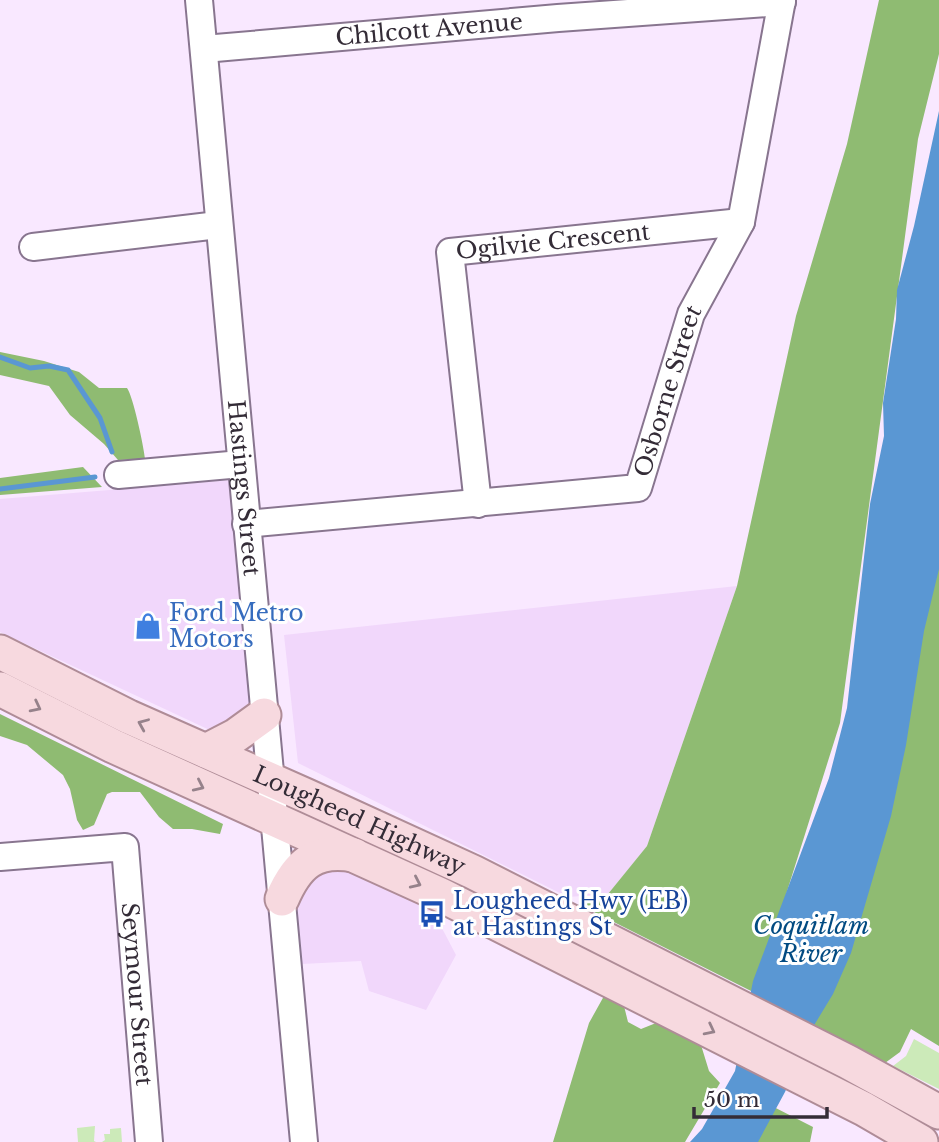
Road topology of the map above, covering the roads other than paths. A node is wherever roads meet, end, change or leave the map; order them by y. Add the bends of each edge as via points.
1 (199, 0) edge
2 (782, 1) edge
3 (558, 9) edge
4 (204, 49) junction
5 (741, 222) junction
6 (218, 225) junction
7 (33, 247) dead end
8 (241, 464) junction
9 (118, 475) dead end
10 (478, 504) junction
11 (246, 524) junction
12 (0, 652) edge
13 (0, 689) edge
14 (264, 715) junction
15 (206, 751) junction
16 (271, 781) junction
17 (274, 819) junction
18 (354, 855) junction
19 (0, 857) edge
20 (282, 899) junction
21 (939, 1112) edge
22 (149, 1142) edge
23 (304, 1142) edge
24 (921, 1142) edge

1 - 4 street, Hastings Street
2 - 3 street, Chilcott Avenue
2 - 5 street, Osborne Street
3 - 4 street, Chilcott Avenue
4 - 6 street, Hastings Street
5 - 10 street, Osborne Street via 691,314 638,488
5 - 10 street, Ogilvie Crescent via 450,252
6 - 7 street
6 - 8 street, Hastings Street
8 - 9 street
8 - 11 street, Hastings Street
10 - 11 street, Osborne Street
11 - 14 street, Hastings Street
15 -> 12 main road, Lougheed Highway via 129,718
13 -> 17 main road, Lougheed Highway
14 - 15 main road
14 - 16 street, Hastings Street
15 - 16 main road, Lougheed Highway
16 - 17 street, Hastings Street
16 - 21 main road, Lougheed Highway via 473,872
17 - 18 main road, Lougheed Highway
17 - 20 street, Hastings Street
18 - 20 main road via 328,854 307,862 296,872
18 -> 24 main road, Lougheed Highway via 649,999
19 - 22 street, Seymour Street via 125,847
20 - 23 street, Hastings Street

